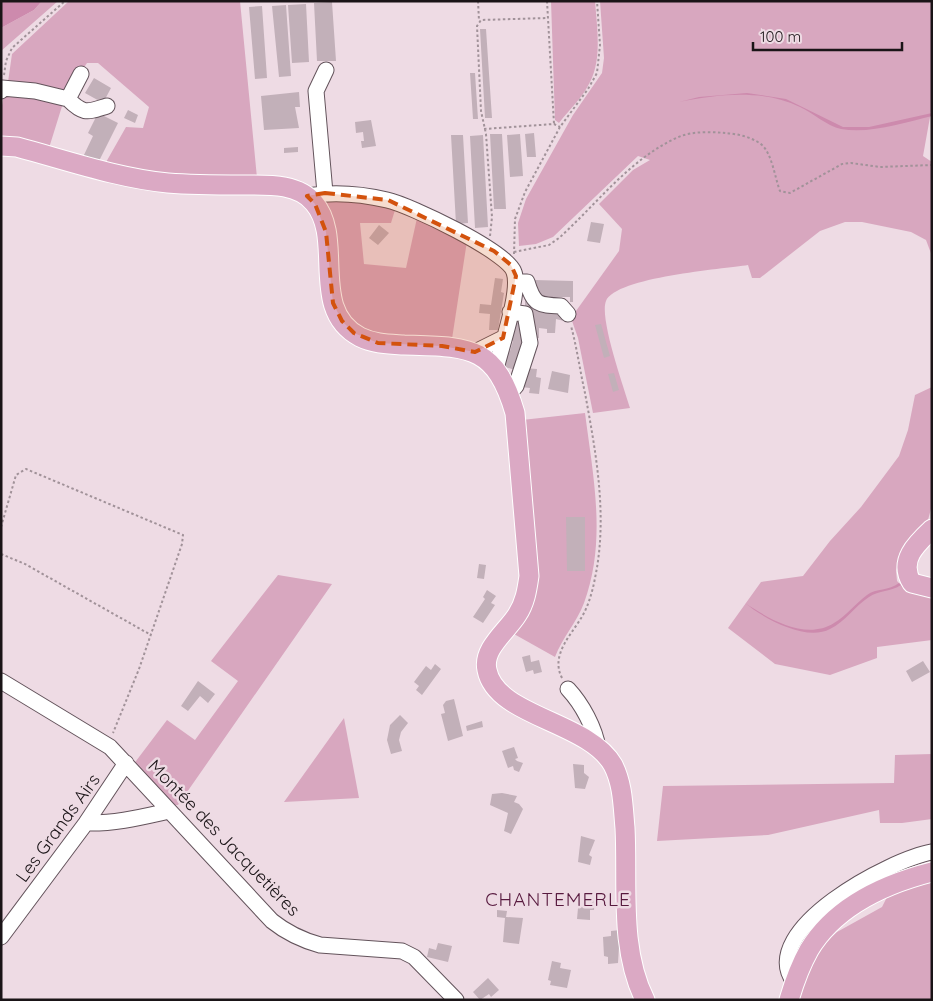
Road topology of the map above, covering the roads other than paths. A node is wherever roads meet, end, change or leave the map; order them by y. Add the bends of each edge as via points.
1 (326, 70) dead end
2 (80, 74) dead end
3 (2, 89) edge
4 (68, 100) junction
5 (107, 106) dead end
6 (1, 146) edge
7 (316, 194) junction
8 (516, 282) junction
9 (510, 312) junction
10 (568, 314) road end
11 (503, 338) junction
12 (475, 352) junction
13 (496, 369) junction
14 (510, 394) junction
15 (932, 529) edge
16 (932, 588) edge
17 (1, 681) edge
18 (568, 688) road end
19 (598, 748) junction
20 (126, 763) junction
21 (169, 811) junction
22 (86, 823) junction
23 (932, 852) edge
24 (932, 872) edge
25 (1, 938) edge
26 (792, 991) edge
27 (456, 1000) edge
28 (645, 1000) edge

1 - 7 street via 316,91
2 - 4 street
3 - 4 street via 35,91
4 - 5 street via 84,112
6 - 7 main road via 17,147 167,183 270,185
7 - 8 street via 388,200 427,216 513,259
7 - 12 main road via 316,204 323,218 332,298 336,311 348,328 360,337 378,343 442,346
8 - 9 street
8 - 10 street via 527,282 532,299 540,305 561,306
9 - 11 street
9 - 14 street via 525,314 530,343 516,386
11 - 12 street
11 - 13 street
12 - 13 main road
13 - 14 main road
14 - 19 main road via 516,413 529,576 524,601 492,648 486,668 489,679 507,699 580,735
15 - 16 main road via 910,553 906,567 912,583
17 - 20 street, Montée des Jacquetières via 87,731
18 - 19 street via 596,736
19 - 28 main road via 613,766 623,801 628,943
20 - 21 street, Montée des Jacquetières
20 - 22 street, Les Grands Airs
21 - 22 street via 100,824
21 - 27 street, Montée des Jacquetières via 284,930 320,945 402,951 414,957
22 - 25 street, Les Grands Airs
23 - 26 street via 904,859 865,878 806,924 788,955 786,965
24 - 26 main road via 899,881 856,903 818,937

